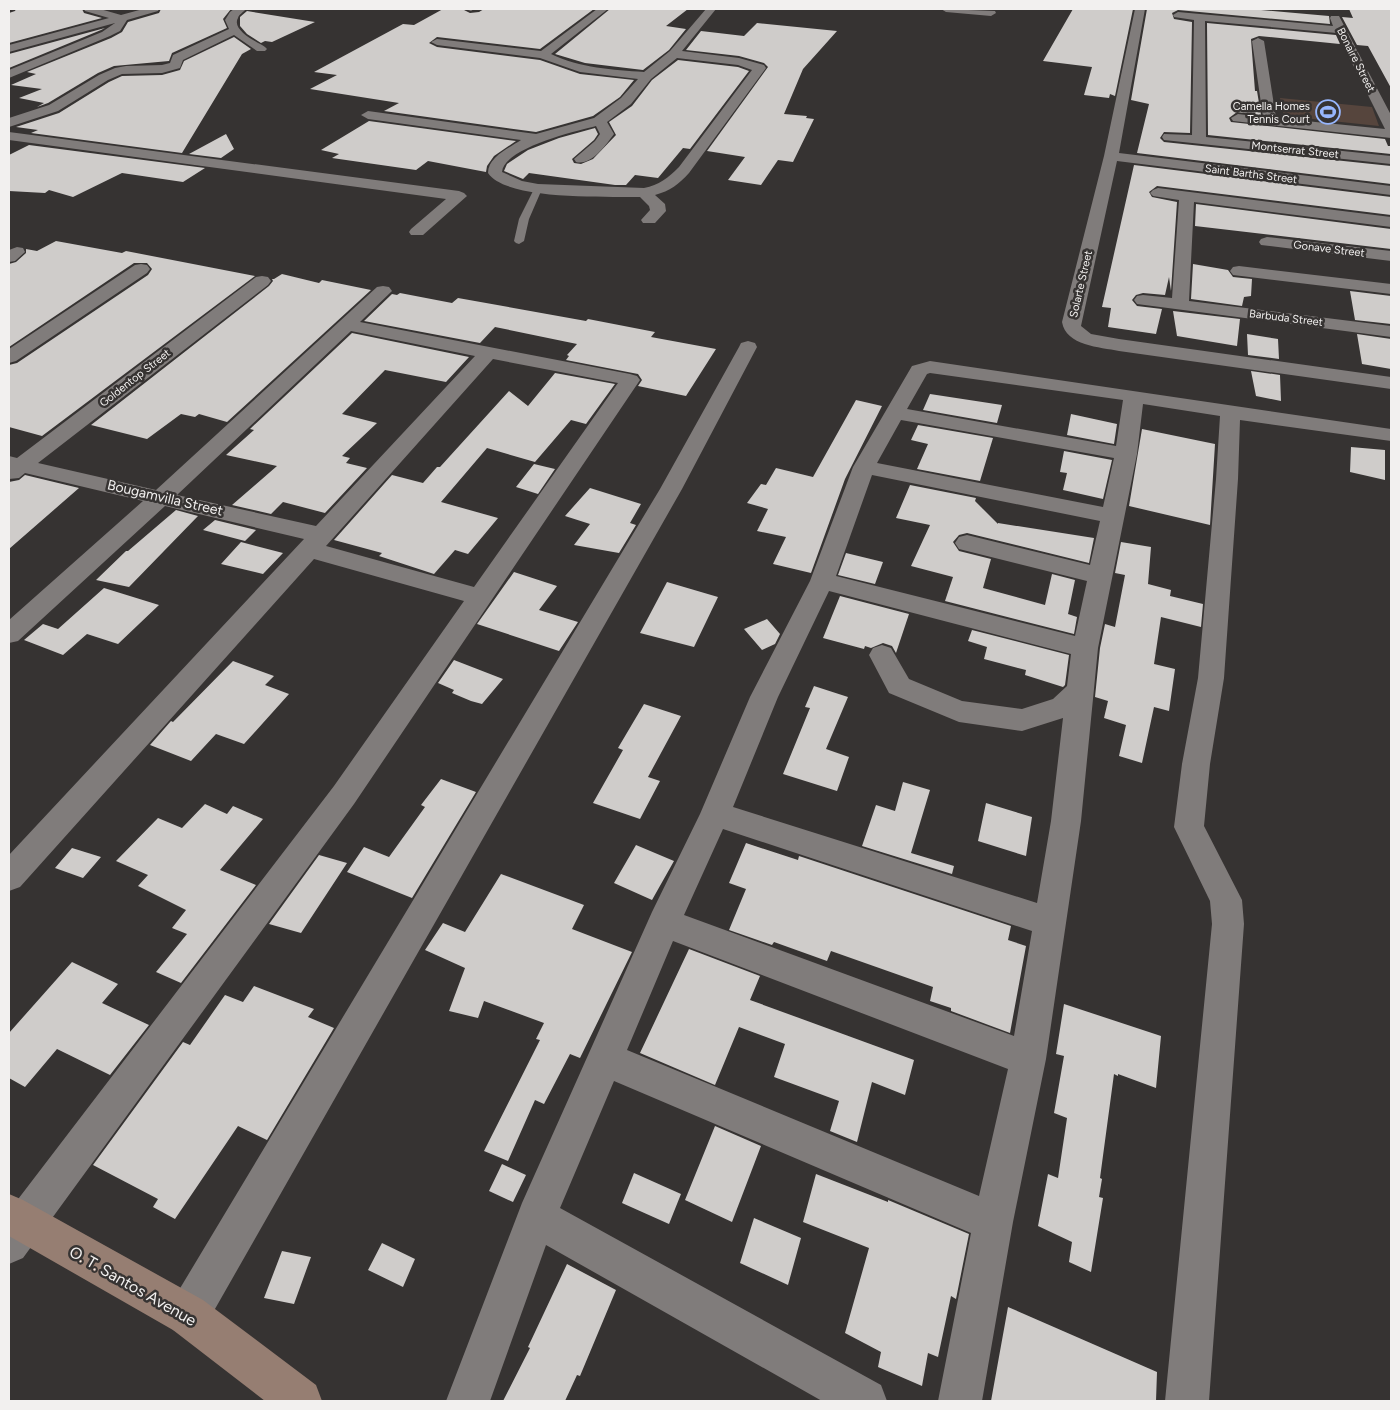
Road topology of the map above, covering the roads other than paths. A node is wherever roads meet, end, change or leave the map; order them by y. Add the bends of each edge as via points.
1 (88, 9) edge
2 (154, 9) edge
3 (240, 9) edge
4 (603, 9) edge
5 (711, 9) edge
6 (946, 9) edge
7 (1140, 9) edge
8 (991, 13) dead end
9 (1330, 13) edge
10 (1178, 15) dead end
11 (1199, 17) junction
12 (122, 18) junction
13 (1341, 30) junction
14 (234, 31) junction
15 (9, 35) edge
16 (1258, 41) dead end
17 (31, 42) junction
18 (437, 42) dead end
19 (9, 49) edge
20 (261, 49) dead end
21 (674, 54) junction
22 (542, 55) junction
23 (9, 74) edge
24 (648, 76) junction
25 (368, 115) dead end
26 (1238, 118) dead end
27 (599, 121) junction
28 (1270, 122) junction
29 (9, 123) edge
30 (1391, 128) edge
31 (1391, 134) edge
32 (9, 136) edge
33 (1169, 137) dead end
34 (537, 138) junction
35 (1199, 140) junction
36 (1111, 156) junction
37 (581, 159) dead end
38 (1391, 160) edge
39 (495, 174) junction
40 (480, 181) dead end
41 (538, 189) junction
42 (1391, 192) edge
43 (1158, 193) dead end
44 (644, 194) junction
45 (1187, 196) junction
46 (649, 220) dead end
47 (1391, 222) edge
48 (418, 232) dead end
49 (519, 241) dead end
50 (1391, 256) edge
51 (141, 269) dead end
52 (1239, 271) dead end
53 (1273, 275) junction
54 (262, 280) dead end
55 (1391, 289) edge
56 (383, 291) dead end
57 (1142, 300) dead end
58 (1180, 304) junction
59 (348, 325) junction
60 (1391, 332) edge
61 (748, 347) dead end
62 (489, 352) junction
63 (9, 357) edge
64 (1391, 383) edge
65 (1134, 396) junction
66 (1230, 412) junction
67 (894, 413) junction
68 (1391, 435) edge
69 (1126, 454) junction
70 (864, 466) junction
71 (12, 468) edge
72 (162, 497) junction
73 (1112, 516) junction
74 (315, 542) junction
75 (967, 544) dead end
76 (1100, 576) junction
77 (822, 581) junction
78 (479, 597) junction
79 (9, 634) edge
80 (1085, 648) junction
81 (882, 655) dead end
82 (1081, 689) junction
83 (715, 814) junction
84 (9, 877) edge
85 (1049, 922) junction
86 (664, 923) junction
87 (605, 1059) junction
88 (1028, 1059) junction
89 (536, 1217) junction
90 (993, 1222) junction
91 (14, 1227) edge
92 (188, 1315) junction
93 (300, 1401) edge
94 (468, 1401) edge
95 (865, 1401) edge
96 (960, 1401) edge
97 (1187, 1401) edge

1 - 12 street
2 - 12 street
3 - 14 street via 230,21
4 - 22 street
5 - 21 street
6 - 8 street
7 - 36 street, Solarte Street
9 - 13 street, Bonaire Street
10 - 11 street
11 - 13 street
11 - 35 street
12 - 17 street
12 - 23 street via 116,28 106,34
13 - 30 street, Bonaire Street via 1345,47
14 - 20 street
14 - 29 street via 165,70 115,73 58,106
15 - 17 street
16 - 28 street
17 - 19 street
18 - 22 street
21 - 24 street
21 - 44 street via 739,62 760,68 684,170 672,182
22 - 24 street via 553,61 590,69
24 - 27 street via 626,101
25 - 34 street
26 - 28 street
27 - 34 street
27 - 37 street via 607,134
28 - 31 street
32 - 48 street via 463,193
33 - 35 street, Montserrat Street
34 - 39 street via 501,160
35 - 38 street, Montserrat Street
36 - 42 street, Saint Barths Street
36 - 64 street, Solarte Street via 1071,322 1078,333 1086,338 1119,344
39 - 40 street
39 - 41 street via 518,185
41 - 44 street
41 - 49 lane via 524,219
43 - 45 street
44 - 46 street via 657,204 658,211
45 - 47 street
45 - 58 street
50 - 53 street, Gonave Street via 1266,235
51 - 63 street
52 - 53 street
53 - 55 street
54 - 71 street, Goldentop Street
56 - 59 street
57 - 58 street, Barbuda Street
58 - 60 street, Barbuda Street
59 - 62 street
59 - 72 street
61 - 92 street via 671,489
62 - 74 street
62 - 78 street via 630,380
65 - 66 street
65 - 67 street via 924,367
65 - 69 street
66 - 68 street
66 - 97 street via 1211,678 1188,827 1226,900 1228,924
67 - 69 street
67 - 70 street
69 - 73 street
70 - 73 street
70 - 77 street
71 - 72 street, Bougamvilla Street
72 - 74 street, Bougamvilla Street
72 - 79 street
73 - 76 street
74 - 78 street, Bougamvilla Street
74 - 84 street
75 - 76 street
76 - 80 street
77 - 80 street
77 - 83 street via 764,697
78 - 91 street via 344,795
80 - 82 street
81 - 82 street via 899,686 959,711 1022,720 1063,707
82 - 85 street via 1066,821
83 - 85 street
83 - 86 street
85 - 88 street
86 - 87 street
86 - 88 street
87 - 89 street
87 - 90 street
88 - 90 street
89 - 94 street
89 - 95 street
90 - 96 street
91 - 92 main road, O. T. Santos Avenue
92 - 93 main road, O. T. Santos Avenue

